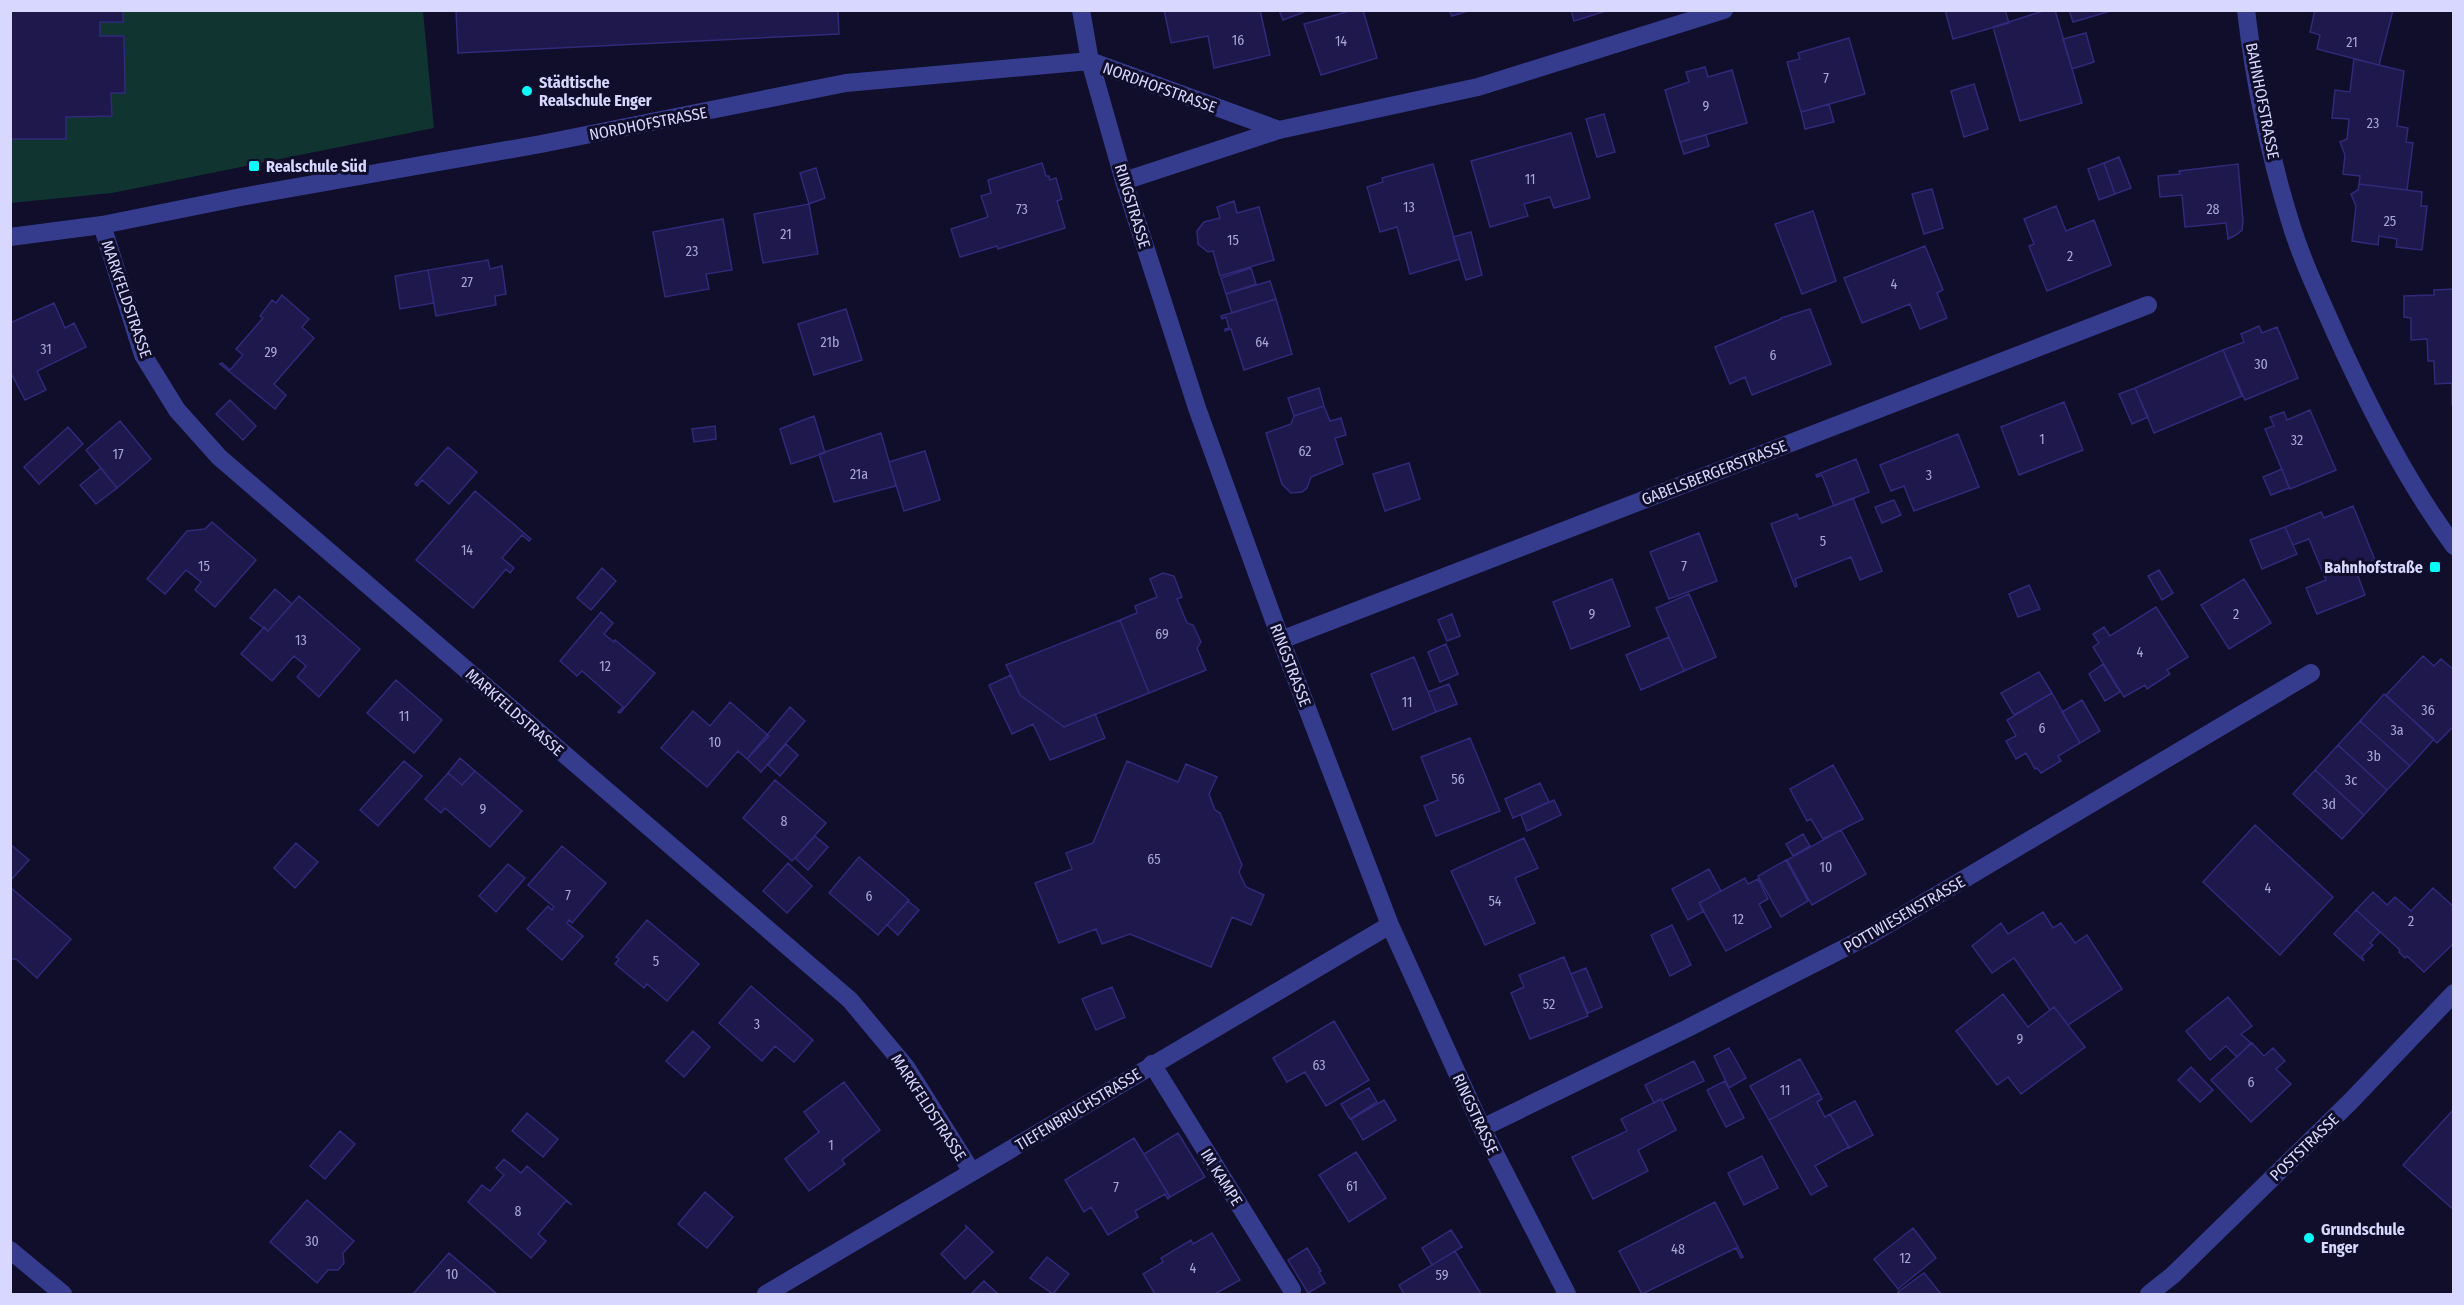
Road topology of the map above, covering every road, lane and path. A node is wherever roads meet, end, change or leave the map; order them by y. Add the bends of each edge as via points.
1 (1081, 10) edge
2 (1724, 10) edge
3 (2247, 10) edge
4 (1692, 16) edge
5 (1090, 61) junction
6 (1278, 130) junction
7 (1124, 181) junction
8 (102, 225) junction
9 (10, 237) edge
10 (2148, 305) dead end
11 (2454, 546) edge
12 (1281, 640) junction
13 (2311, 673) dead end
14 (1390, 925) junction
15 (2454, 993) edge
16 (1152, 1064) junction
17 (1482, 1128) junction
18 (972, 1172) junction
19 (10, 1250) edge
20 (1292, 1290) dead end
21 (63, 1294) edge
22 (766, 1294) edge
23 (1567, 1294) edge
24 (2149, 1294) edge

1 - 5 street, RINGSTRASSE
2 - 4 street
3 - 11 street, BAHNHOFSTRASSE via 2270,138 2298,245 2383,431
4 - 6 street via 1478,87
5 - 6 street, NORDHOFSTRASSE
5 - 7 street, RINGSTRASSE
5 - 8 street, NORDHOFSTRASSE via 846,83
6 - 7 street
7 - 12 street, RINGSTRASSE via 1197,408
8 - 9 street, NORDHOFSTRASSE
8 - 18 street, MARKFELDSTRASSE via 143,355 177,410 219,457 850,1000 906,1067
10 - 12 street, GABELSBERGERSTRASSE
12 - 14 street, RINGSTRASSE
13 - 17 street, POTTWIESENSTRASSE via 1870,935
14 - 16 street, TIEFENBRUCHSTRASSE
14 - 17 street, RINGSTRASSE
15 - 24 street, POSTSTRASSE via 2350,1102
16 - 18 street, TIEFENBRUCHSTRASSE
16 - 20 street, IM KAMPE
17 - 23 street, RINGSTRASSE
18 - 22 street, TIEFENBRUCHSTRASSE
19 - 21 street

